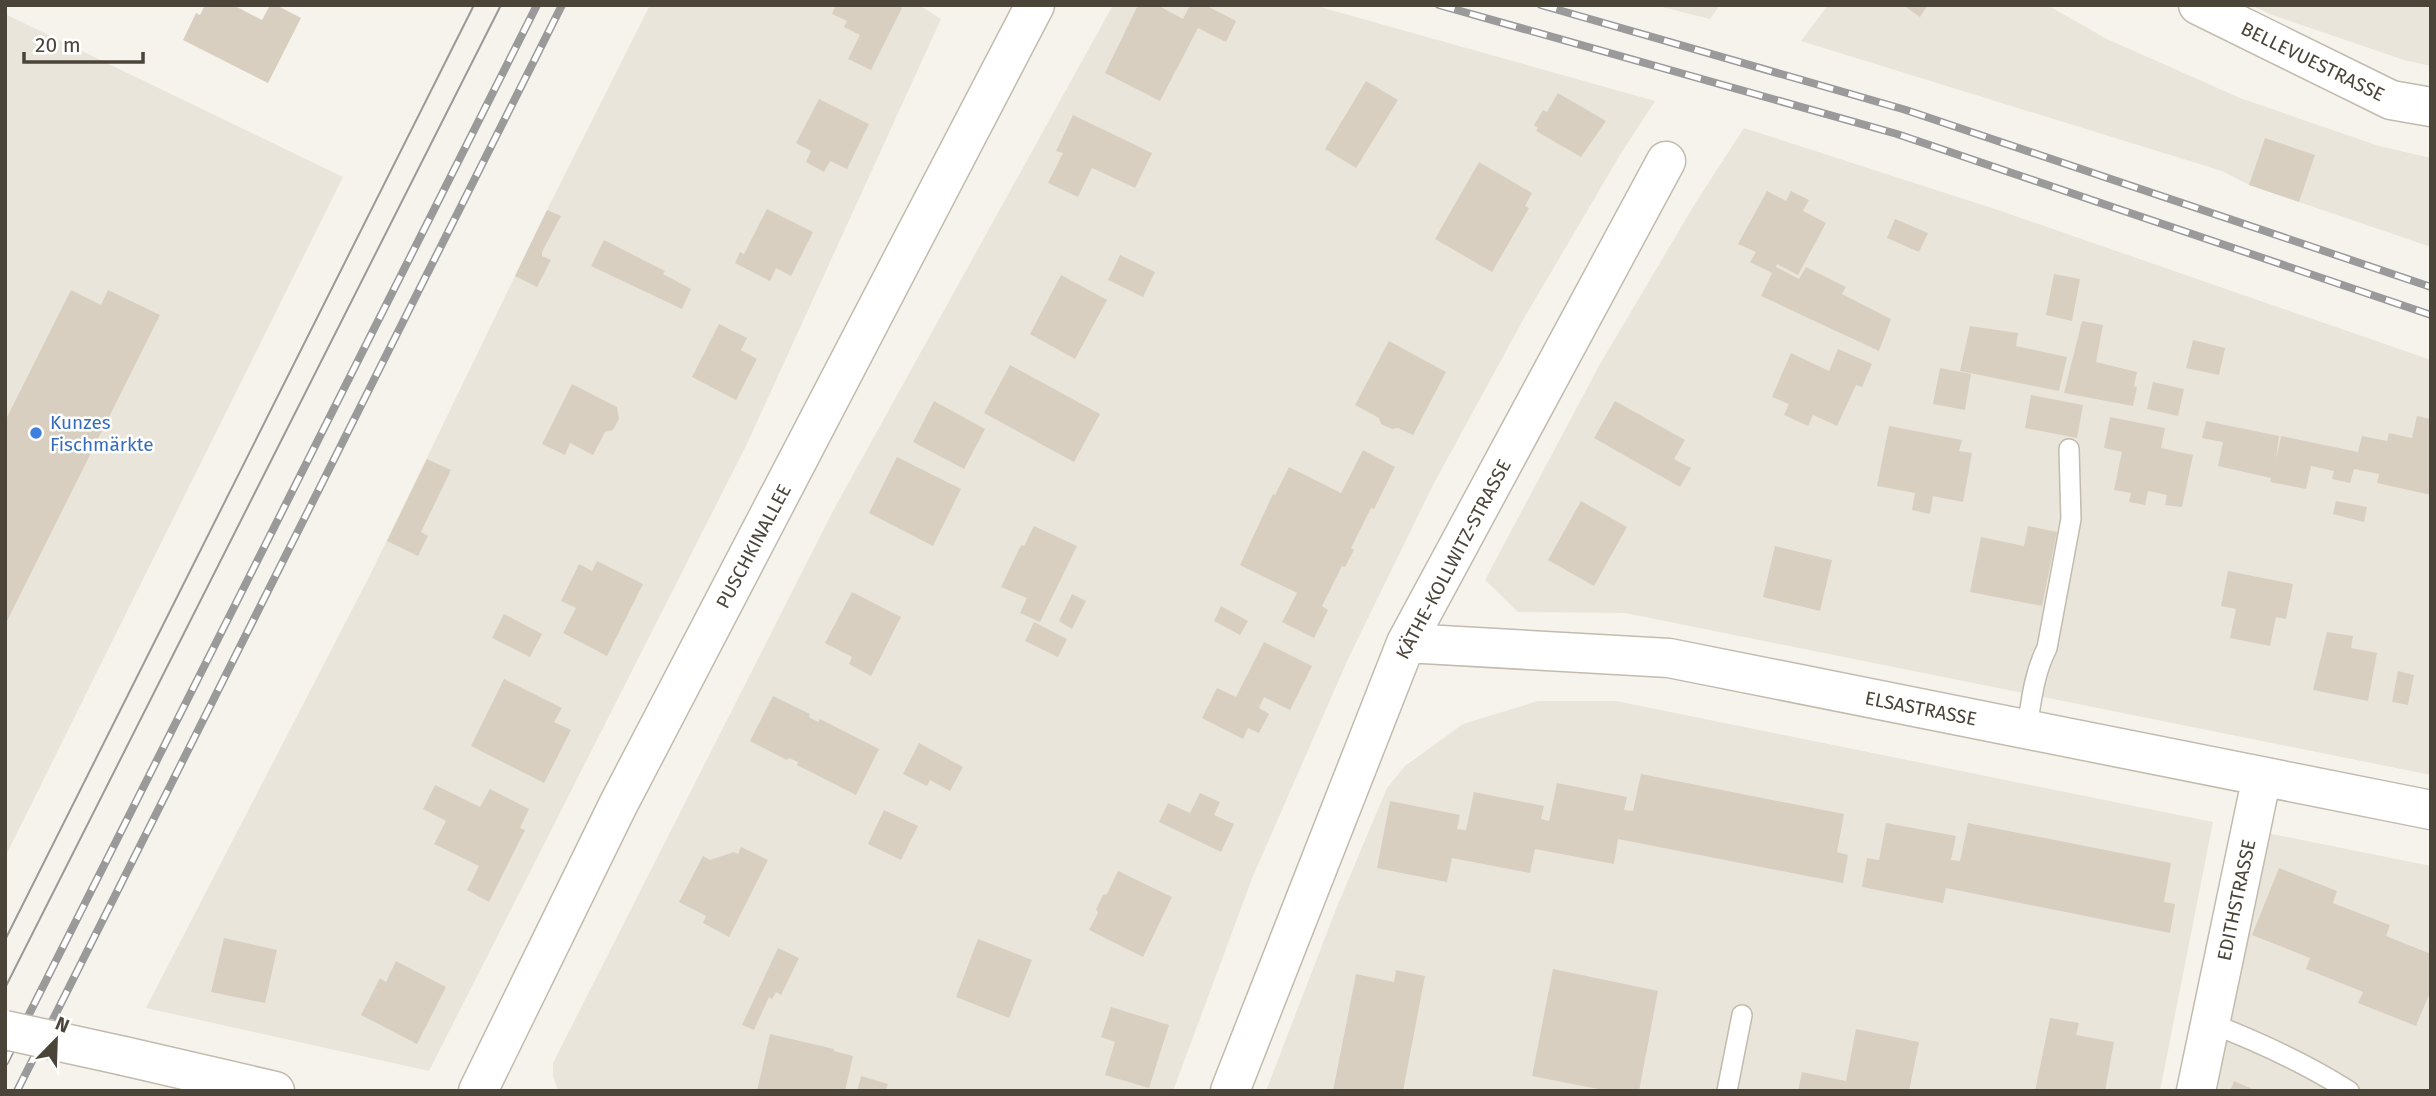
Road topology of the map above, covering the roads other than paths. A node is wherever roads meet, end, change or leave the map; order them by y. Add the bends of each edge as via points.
1 (1035, 5) edge
2 (2198, 5) edge
3 (2431, 107) edge
4 (1666, 161) dead end
5 (2069, 449) dead end
6 (1406, 642) junction
7 (2027, 729) junction
8 (2262, 776) junction
9 (2431, 810) edge
10 (1742, 1014) dead end
11 (2210, 1023) junction
12 (5, 1030) edge
13 (275, 1091) edge
14 (478, 1091) edge
15 (1230, 1091) edge
16 (1727, 1091) edge
17 (2196, 1091) edge
18 (2349, 1091) edge

1 - 14 street, PUSCHKINALLEE via 624,793
2 - 3 street, BELLEVUESTRASSE via 2391,100
4 - 6 street, KÄTHE-KOLLWITZ-STRASSE
5 - 7 lane via 2071,519
6 - 7 street, ELSASTRASSE via 1669,658
6 - 15 street, KÄTHE-KOLLWITZ-STRASSE
7 - 8 street, ELSASTRASSE
8 - 9 street, ELSASTRASSE
8 - 11 street, EDITHSTRASSE
10 - 16 lane
11 - 17 street, EDITHSTRASSE
11 - 18 lane via 2309,1066
12 - 13 street, bridge

